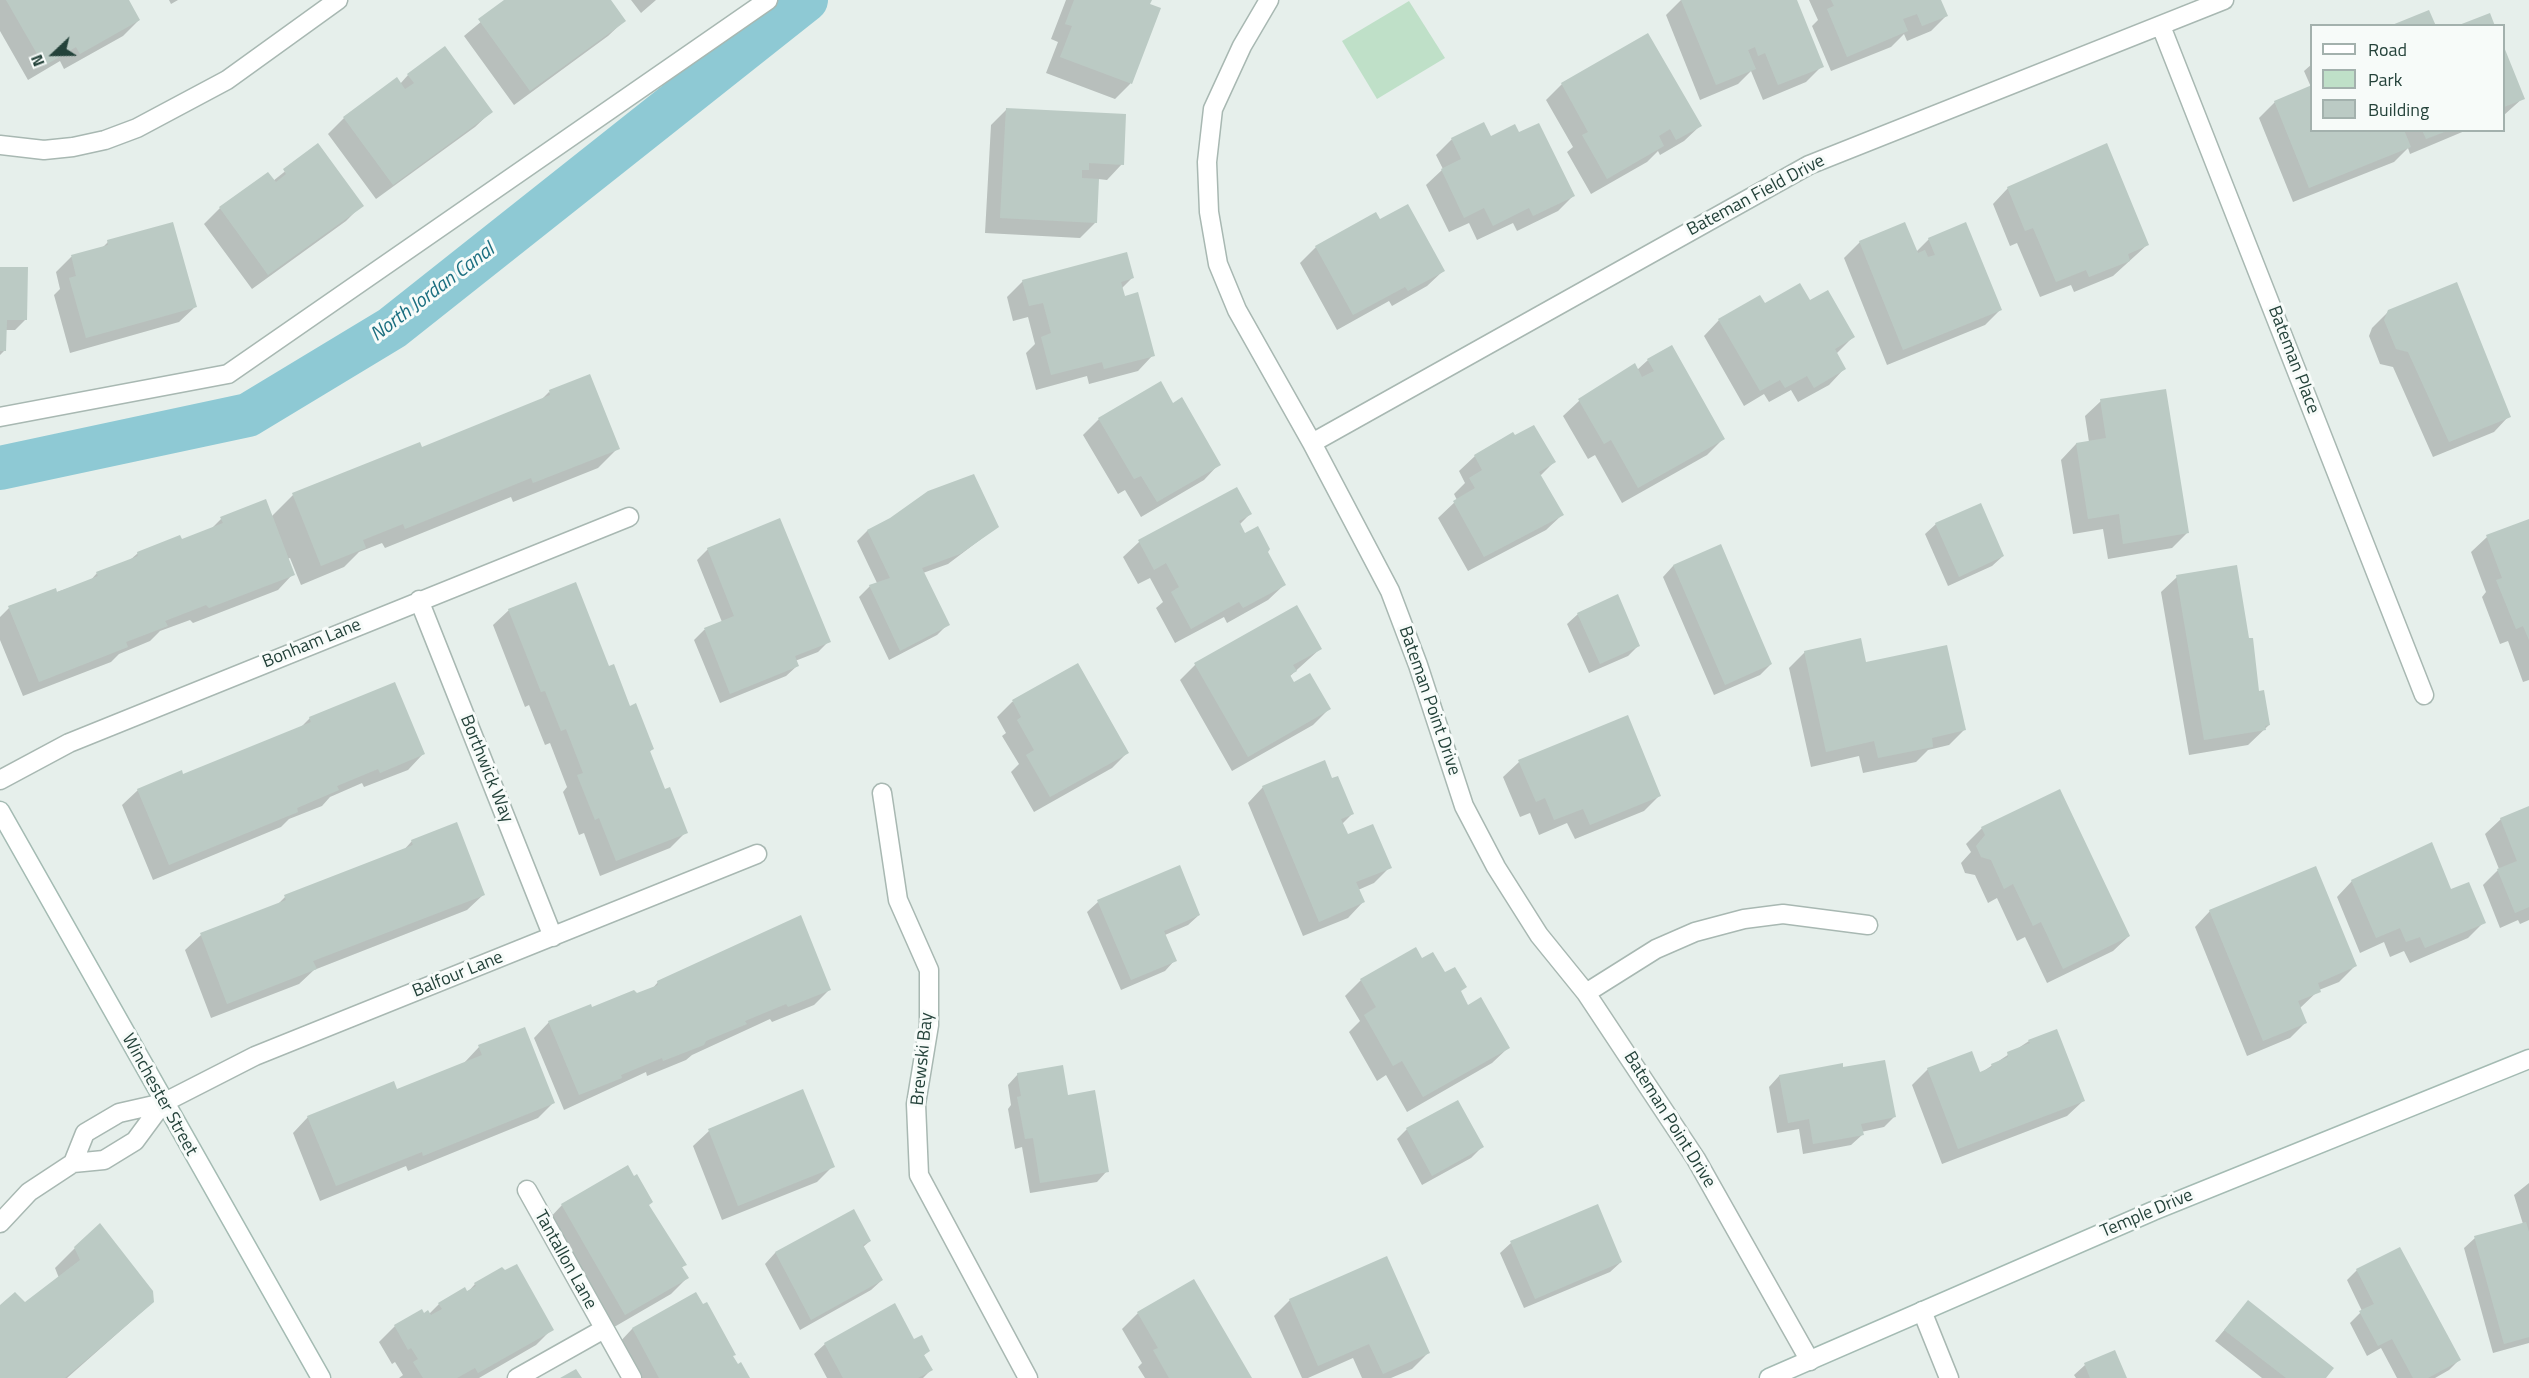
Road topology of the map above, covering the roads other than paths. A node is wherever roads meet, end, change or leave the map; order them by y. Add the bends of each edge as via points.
1 (338, 0) edge
2 (768, 0) edge
3 (1269, 0) edge
4 (2224, 0) edge
5 (2161, 26) junction
6 (0, 145) edge
7 (0, 417) edge
8 (1312, 443) junction
9 (629, 517) dead end
10 (419, 600) junction
11 (2424, 695) dead end
12 (0, 780) edge
13 (882, 793) dead end
14 (3, 823) edge
15 (757, 854) dead end
16 (1868, 925) dead end
17 (553, 937) junction
18 (1586, 993) junction
19 (2529, 1059) edge
20 (163, 1103) junction
21 (73, 1163) junction
22 (527, 1191) dead end
23 (0, 1223) edge
24 (1922, 1311) junction
25 (604, 1329) junction
26 (1810, 1361) junction
27 (321, 1378) edge
28 (517, 1378) edge
29 (632, 1378) edge
30 (1028, 1378) edge
31 (1769, 1378) edge
32 (1949, 1378) edge

1 - 6 street via 226,80 137,128 73,147 44,150
2 - 7 street via 228,374
3 - 8 street, Bateman Point Drive via 1213,109 1207,162 1209,212 1218,264 1237,310
4 - 5 street, Bateman Field Drive
5 - 8 street, Bateman Field Drive via 1809,165
5 - 11 street, Bateman Place
8 - 18 street, Bateman Point Drive via 1390,591 1464,806 1527,915
9 - 10 street, Bonham Lane
10 - 12 street, Bonham Lane via 69,743
10 - 17 street, Borthwick Way
13 - 30 street, Brewski Bay via 898,900 929,970 929,1025 916,1104 919,1175
14 - 20 street, Winchester Street
15 - 17 street, Balfour Lane
16 - 18 street via 1783,914 1744,919 1695,932 1656,949
17 - 20 street, Balfour Lane via 255,1056
18 - 26 street, Bateman Point Drive via 1696,1159
19 - 24 street, Temple Drive via 2153,1211
20 - 21 street via 135,1141 104,1160
20 - 21 street via 119,1113 85,1133
20 - 27 street, Winchester Street
21 - 23 street via 29,1192
22 - 25 street, Tantallon Lane
24 - 26 street, Temple Drive
24 - 32 street
25 - 28 street, Tantallon Lane
25 - 29 street, Tantallon Lane
26 - 31 street, Temple Drive

